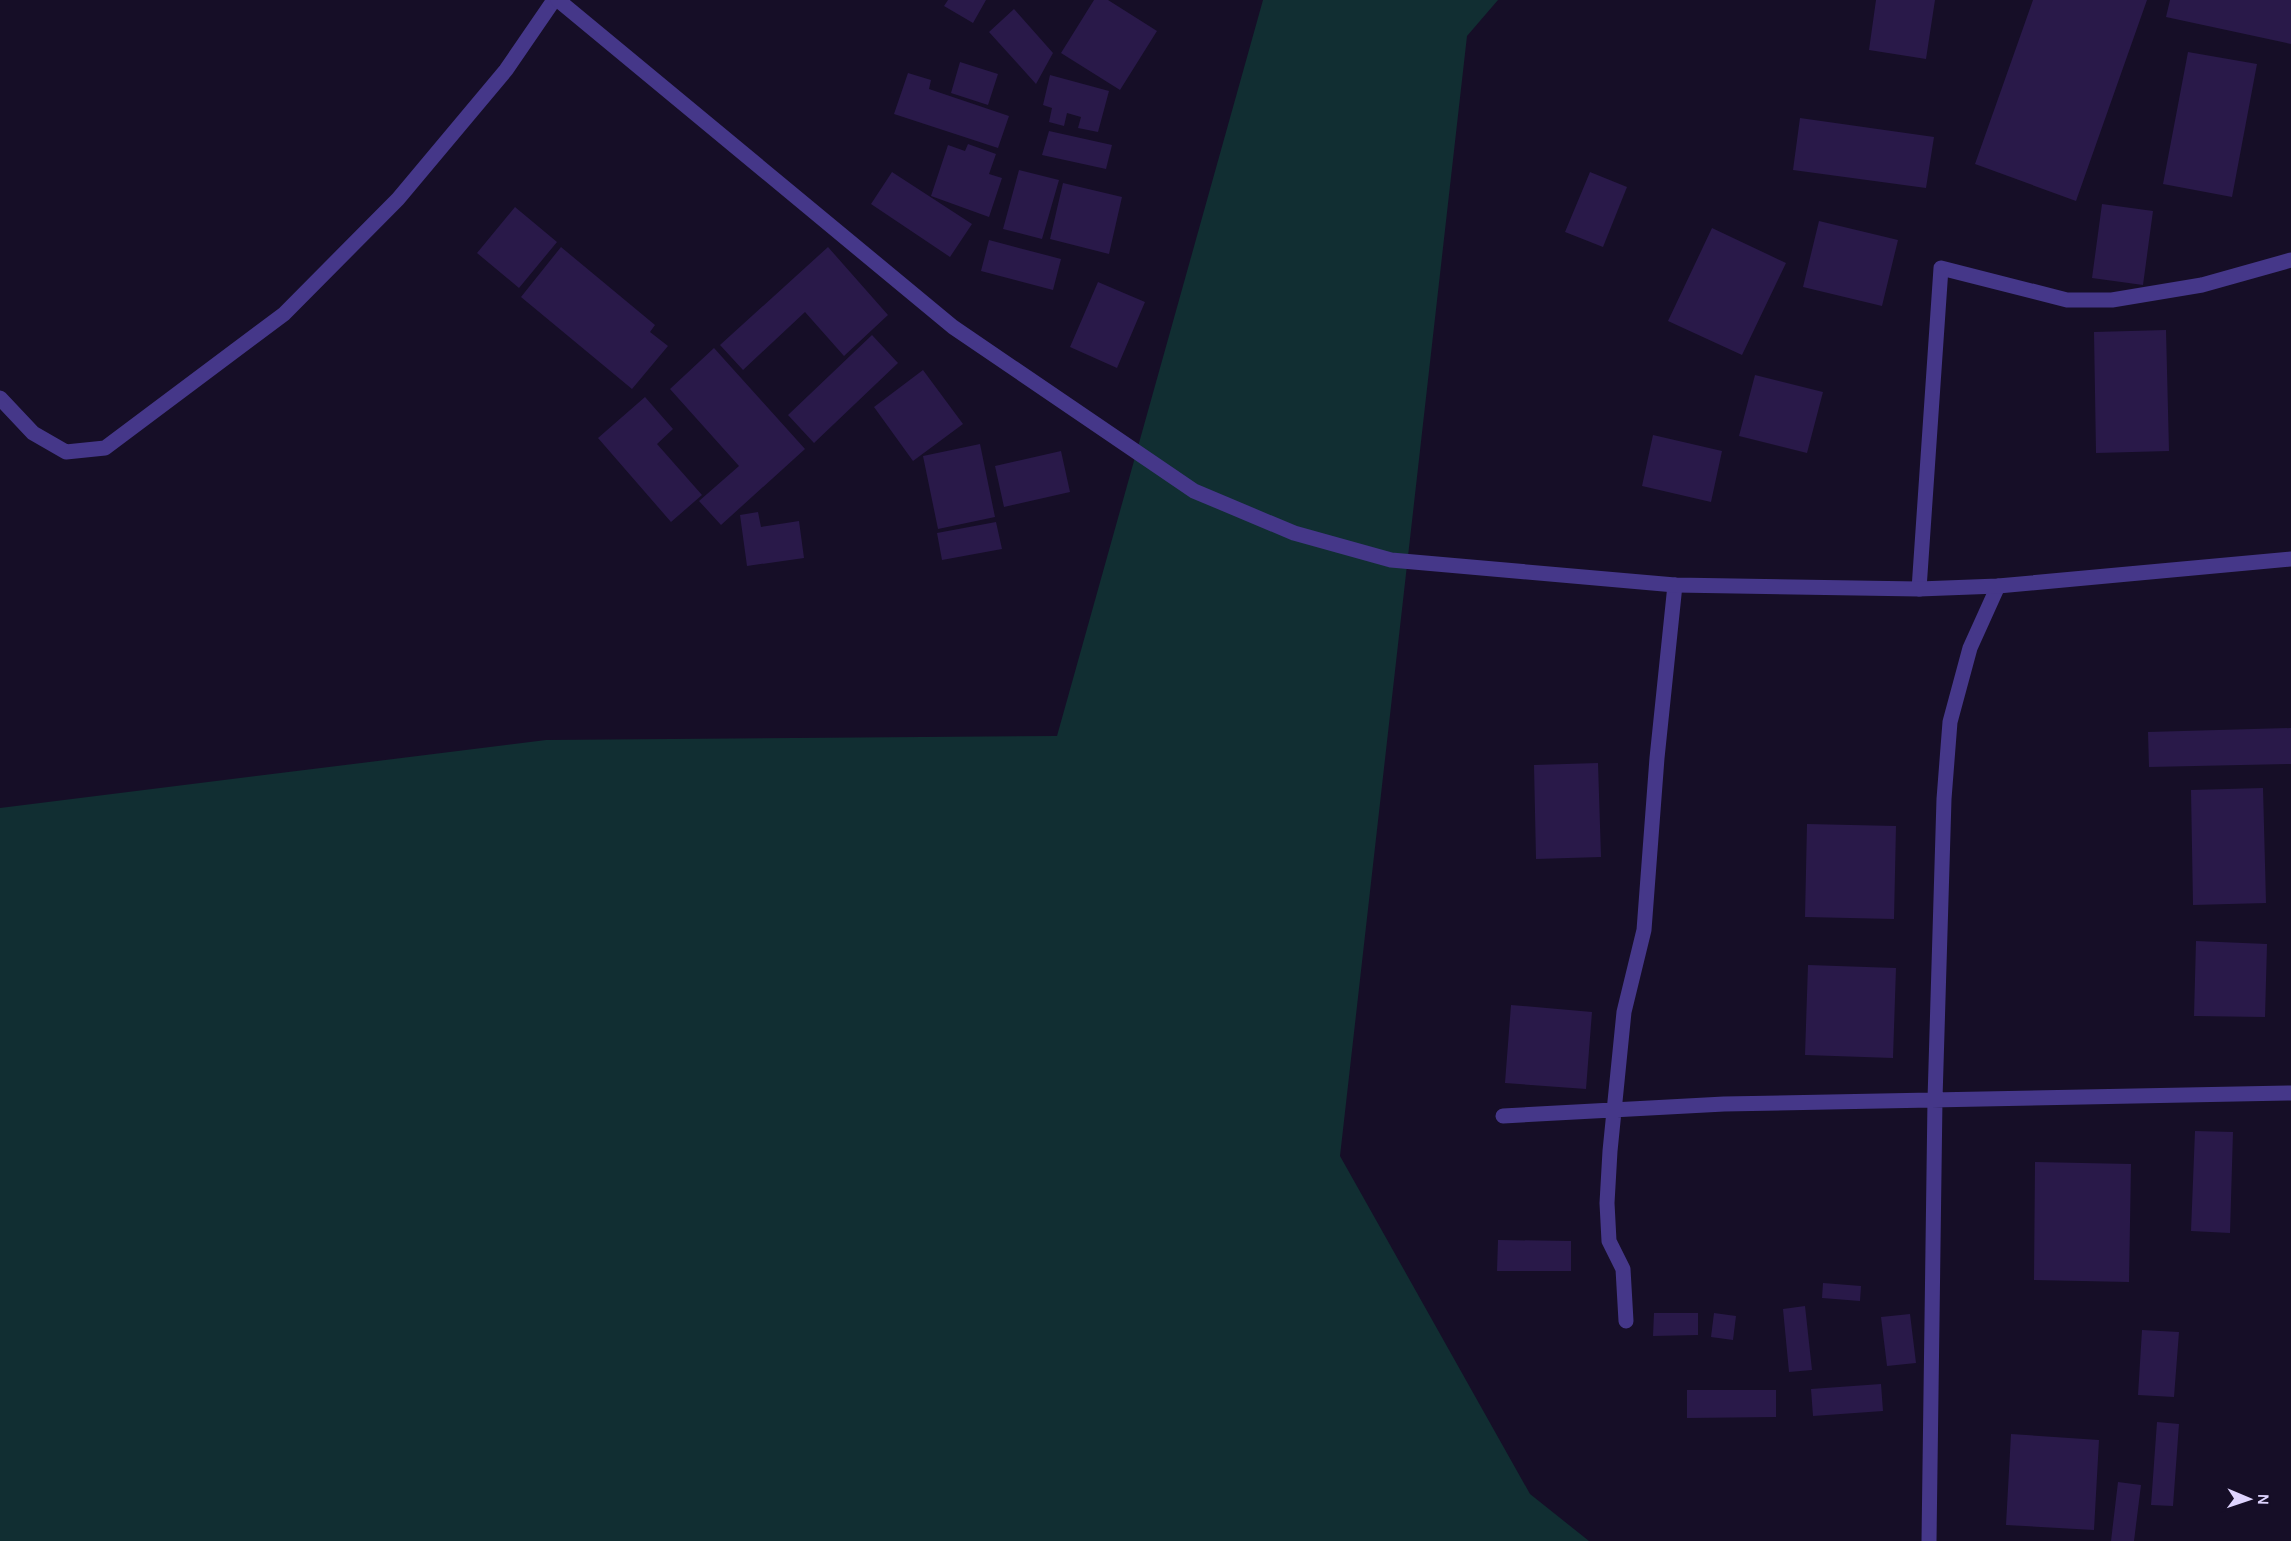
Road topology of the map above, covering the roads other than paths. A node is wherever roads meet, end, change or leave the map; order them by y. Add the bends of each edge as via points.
1 (556, 0) edge
2 (2291, 260) edge
3 (0, 398) edge
4 (2291, 559) edge
5 (1675, 585) junction
6 (1998, 586) junction
7 (1919, 589) junction
8 (2291, 1093) edge
9 (1935, 1098) junction
10 (1616, 1110) junction
11 (1503, 1116) dead end
12 (1626, 1321) dead end
13 (1929, 1541) edge

1 - 3 street via 506,70 398,199 284,314 105,448 66,452 33,433
1 - 5 street via 953,327 1194,490 1294,533 1391,560
2 - 7 street via 2202,285 2112,300 2067,300 1941,268
4 - 6 street
5 - 7 street
5 - 10 street via 1644,930 1624,1012
6 - 7 street
6 - 9 street via 1970,648 1950,722
8 - 9 street
9 - 10 street
9 - 13 street
10 - 11 street
10 - 12 street via 1607,1203 1609,1241 1623,1269

